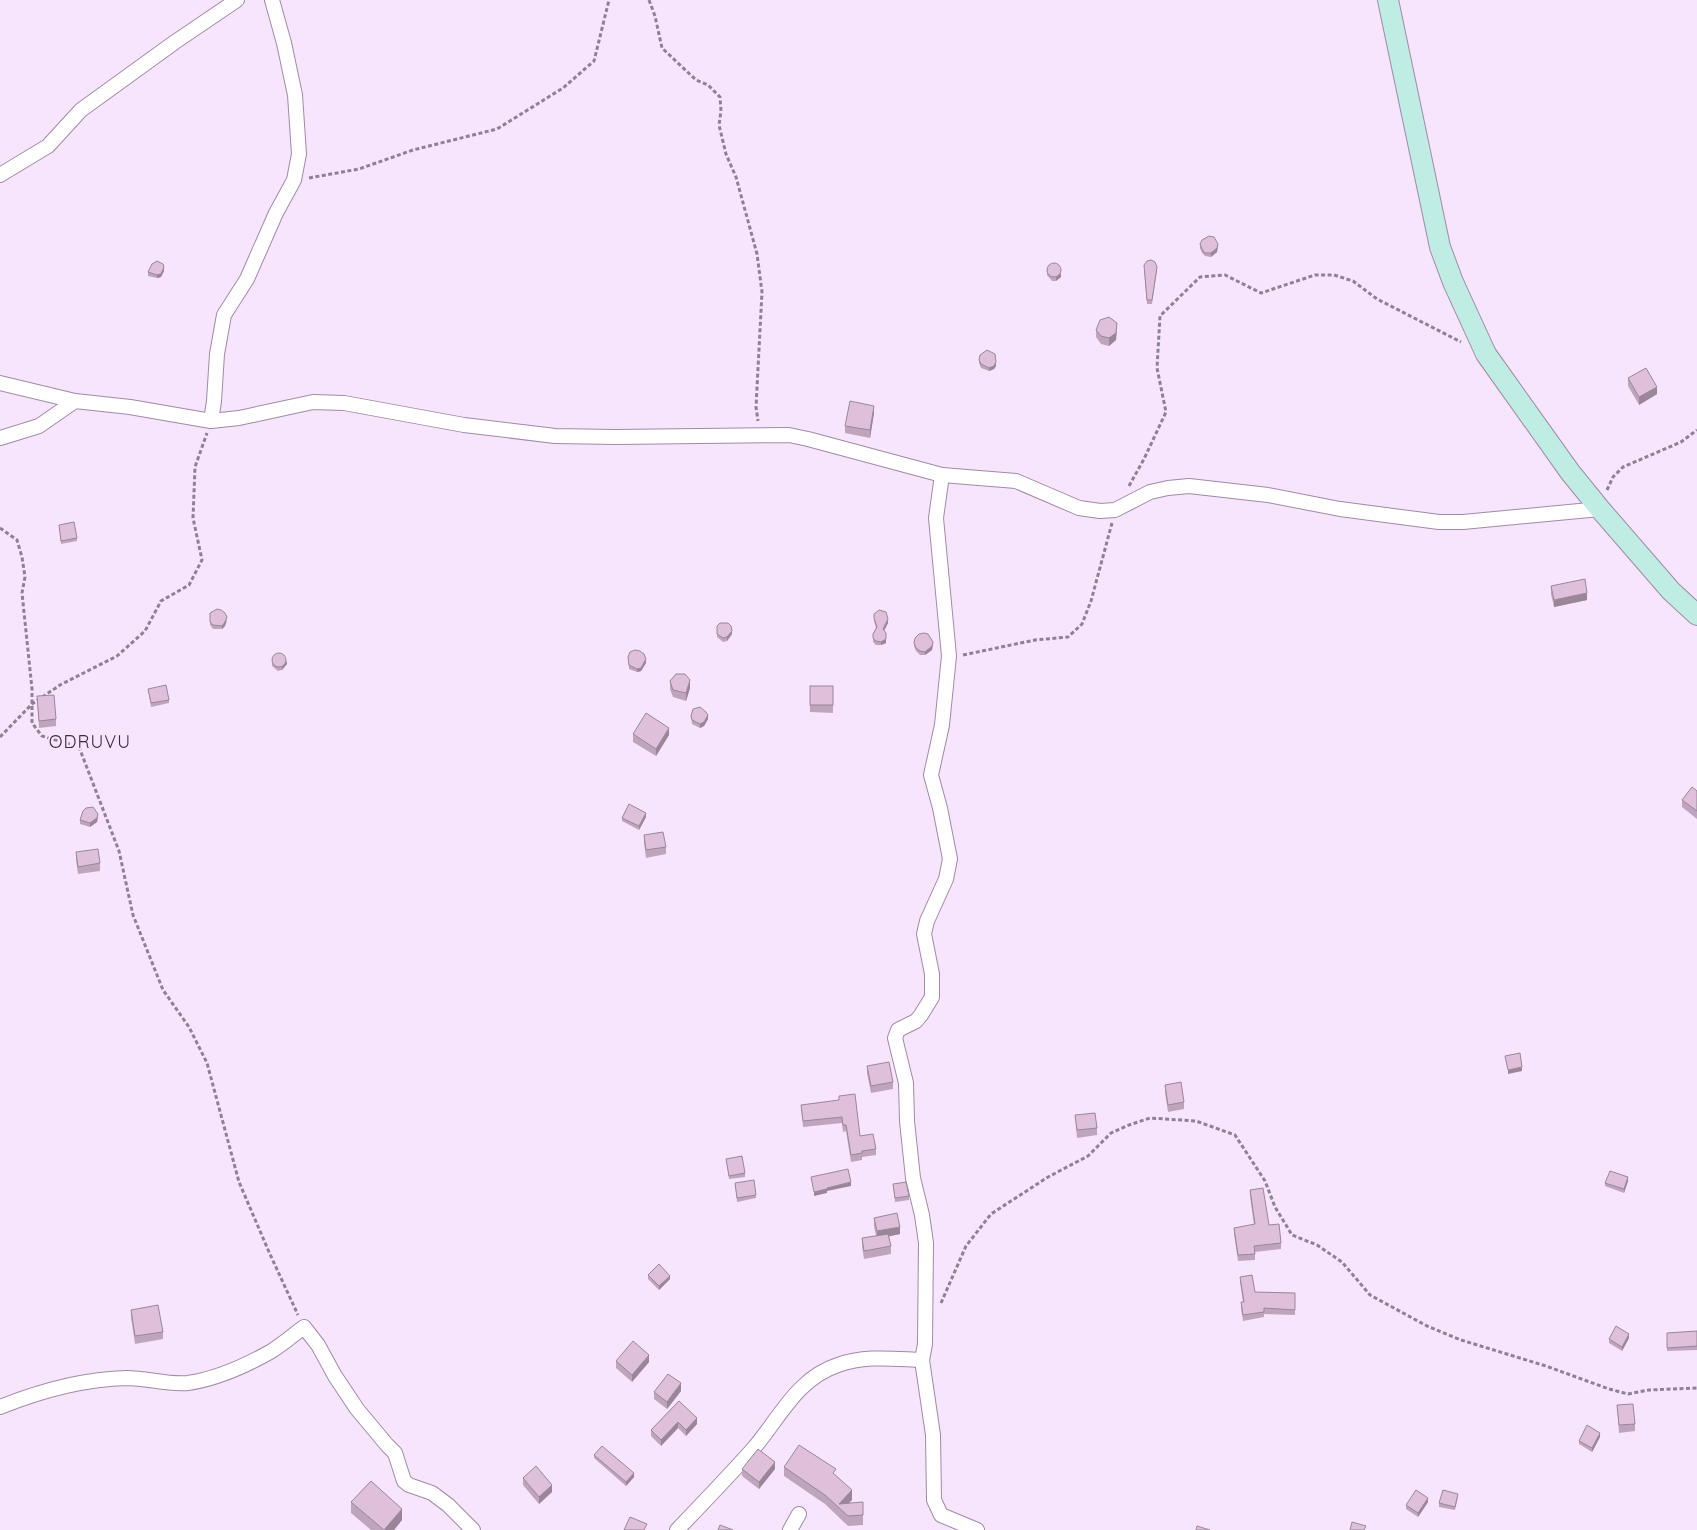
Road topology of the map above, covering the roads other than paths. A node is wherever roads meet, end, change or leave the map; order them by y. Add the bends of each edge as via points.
1 (237, 0) edge
2 (272, 0) edge
3 (1388, 0) edge
4 (0, 175) edge
5 (0, 383) edge
6 (75, 401) junction
7 (211, 421) junction
8 (0, 438) edge
9 (942, 475) junction
10 (1600, 510) junction
11 (1697, 615) edge
12 (922, 1360) junction
13 (0, 1407) edge
14 (799, 1514) dead end
15 (473, 1530) edge
16 (677, 1530) edge
17 (790, 1530) edge
18 (977, 1530) edge

1 - 4 street via 81,110 48,146
2 - 7 street via 295,95 299,154 294,180 246,279 224,315
3 - 10 street via 1440,247 1453,282 1486,354
5 - 6 street
6 - 7 street
6 - 8 street via 39,426
7 - 9 street via 324,402 555,436 789,435
9 - 10 street via 1016,481 1079,508 1100,511 1115,510 1150,492 1189,486 1439,522
9 - 12 street via 936,518 950,656 942,724 931,775 950,859 946,879 924,934 932,974 932,997 916,1021 895,1034 906,1083 913,1178 926,1243
10 - 11 street via 1671,591
12 - 16 street via 872,1358 824,1370 791,1399 724,1482
12 - 18 street via 933,1435 934,1500 942,1515
13 - 15 street via 30,1395 82,1383 127,1378 187,1383 213,1377 271,1351 304,1326 357,1409 395,1453 404,1481 432,1493
14 - 17 street

